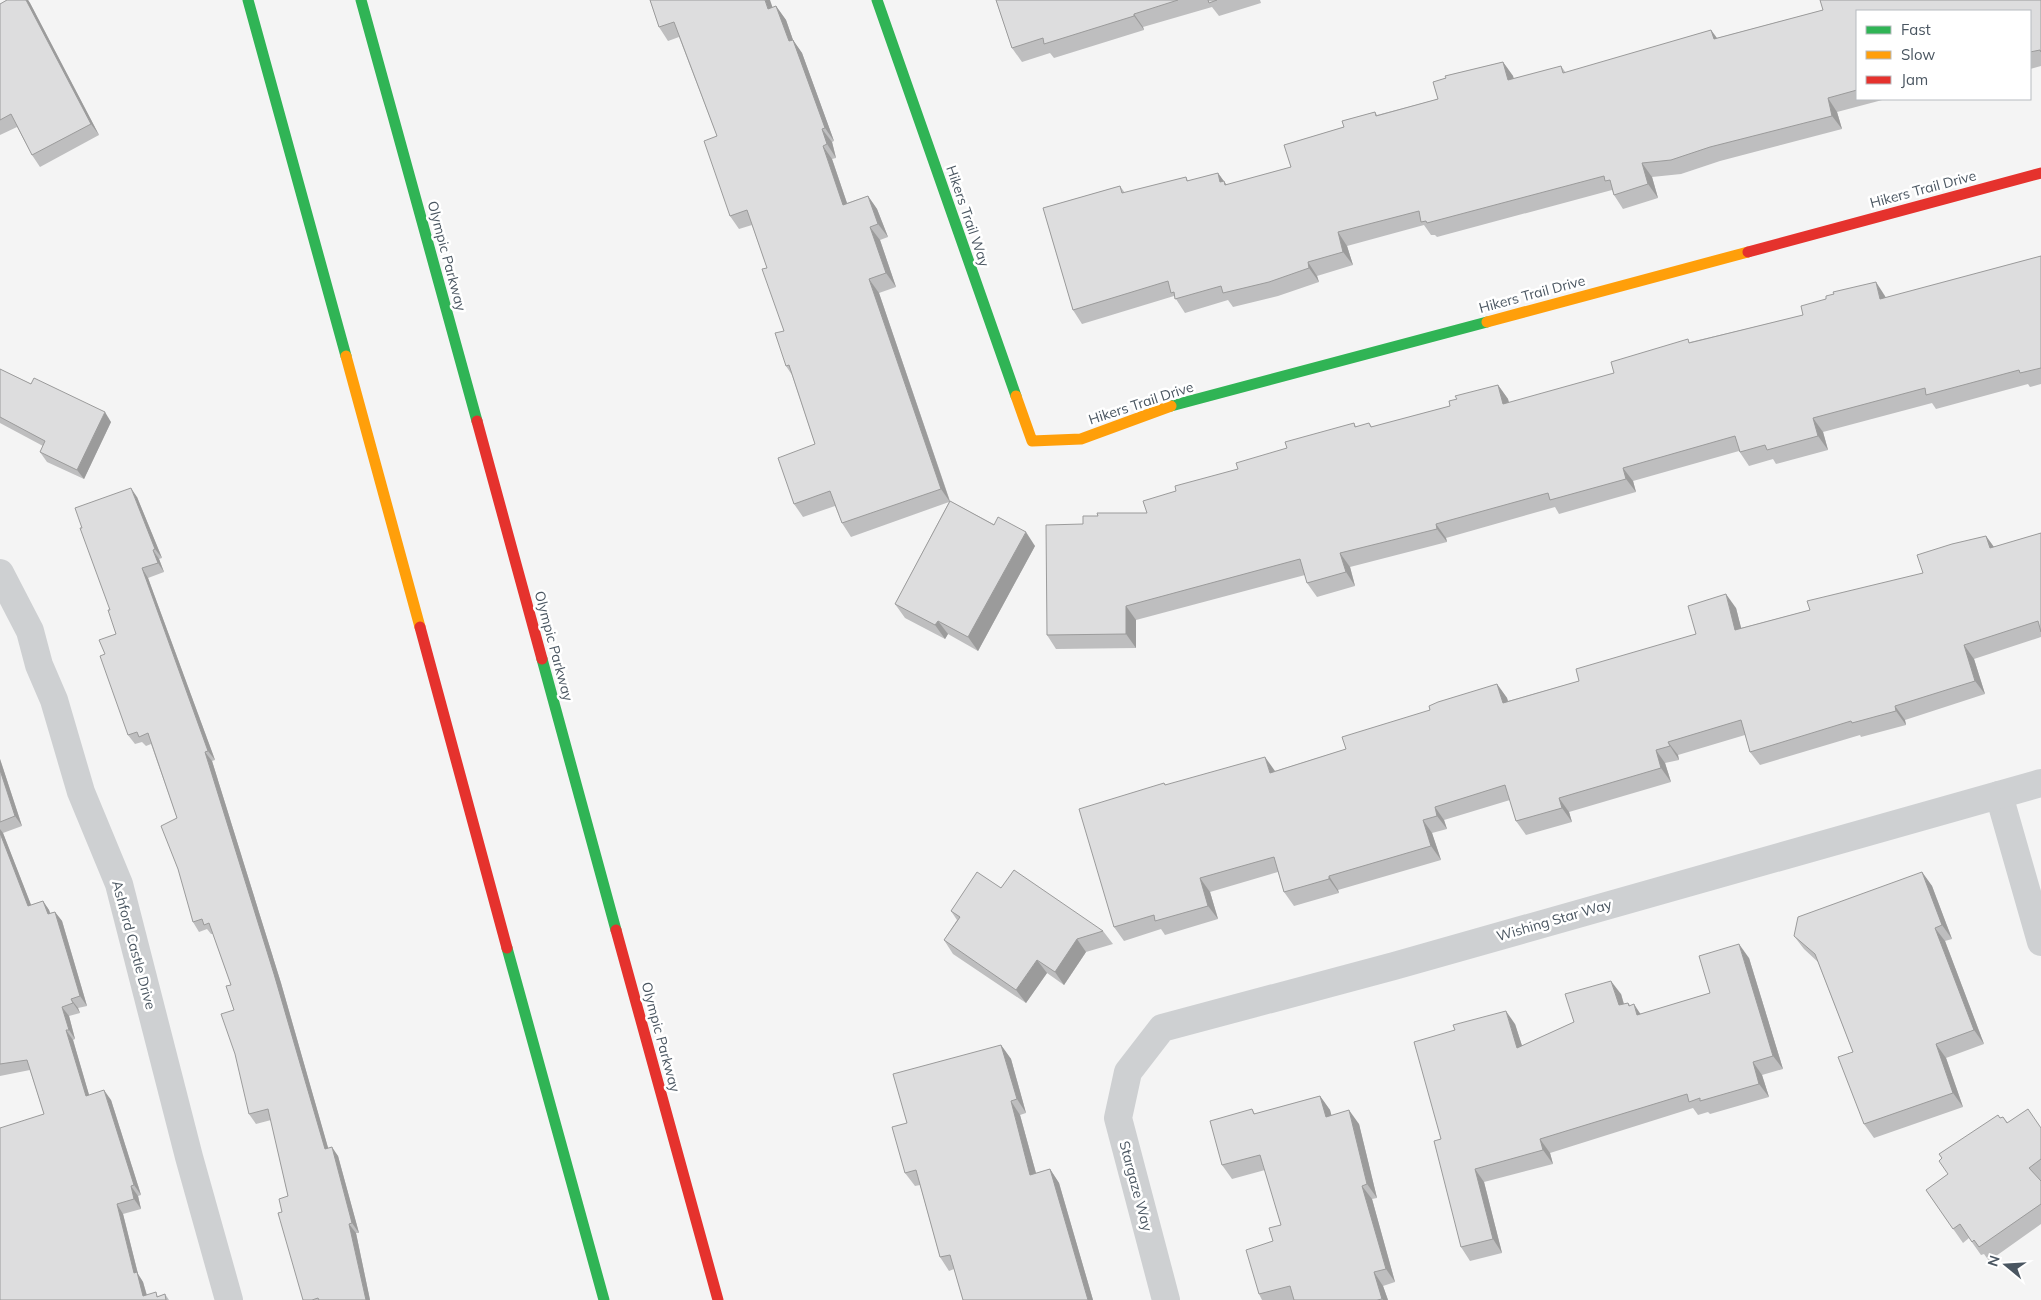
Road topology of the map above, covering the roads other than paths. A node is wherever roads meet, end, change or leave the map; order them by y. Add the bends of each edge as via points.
1 (248, 0) edge
2 (361, 0) edge
3 (876, 0) edge
4 (2041, 173) edge
5 (1032, 442) joint
6 (0, 573) edge
7 (2041, 783) edge
8 (1998, 795) junction
9 (2041, 942) edge
10 (1128, 1072) joint
11 (229, 1300) edge
12 (604, 1300) edge
13 (718, 1300) edge
14 (1166, 1300) edge

1 - 12 main road
2 - 13 main road, Olympic Parkway
3 - 5 main road, Hikers Trail Way
4 - 5 main road, Hikers Trail Drive via 1161,409 1080,439
6 - 11 street, Ashford Castle Drive via 30,631 81,792 119,884
7 - 8 street, Wishing Star Way
8 - 9 street
8 - 10 street, Wishing Star Way via 1394,966 1162,1028
10 - 14 street, Stargaze Way via 1118,1118

